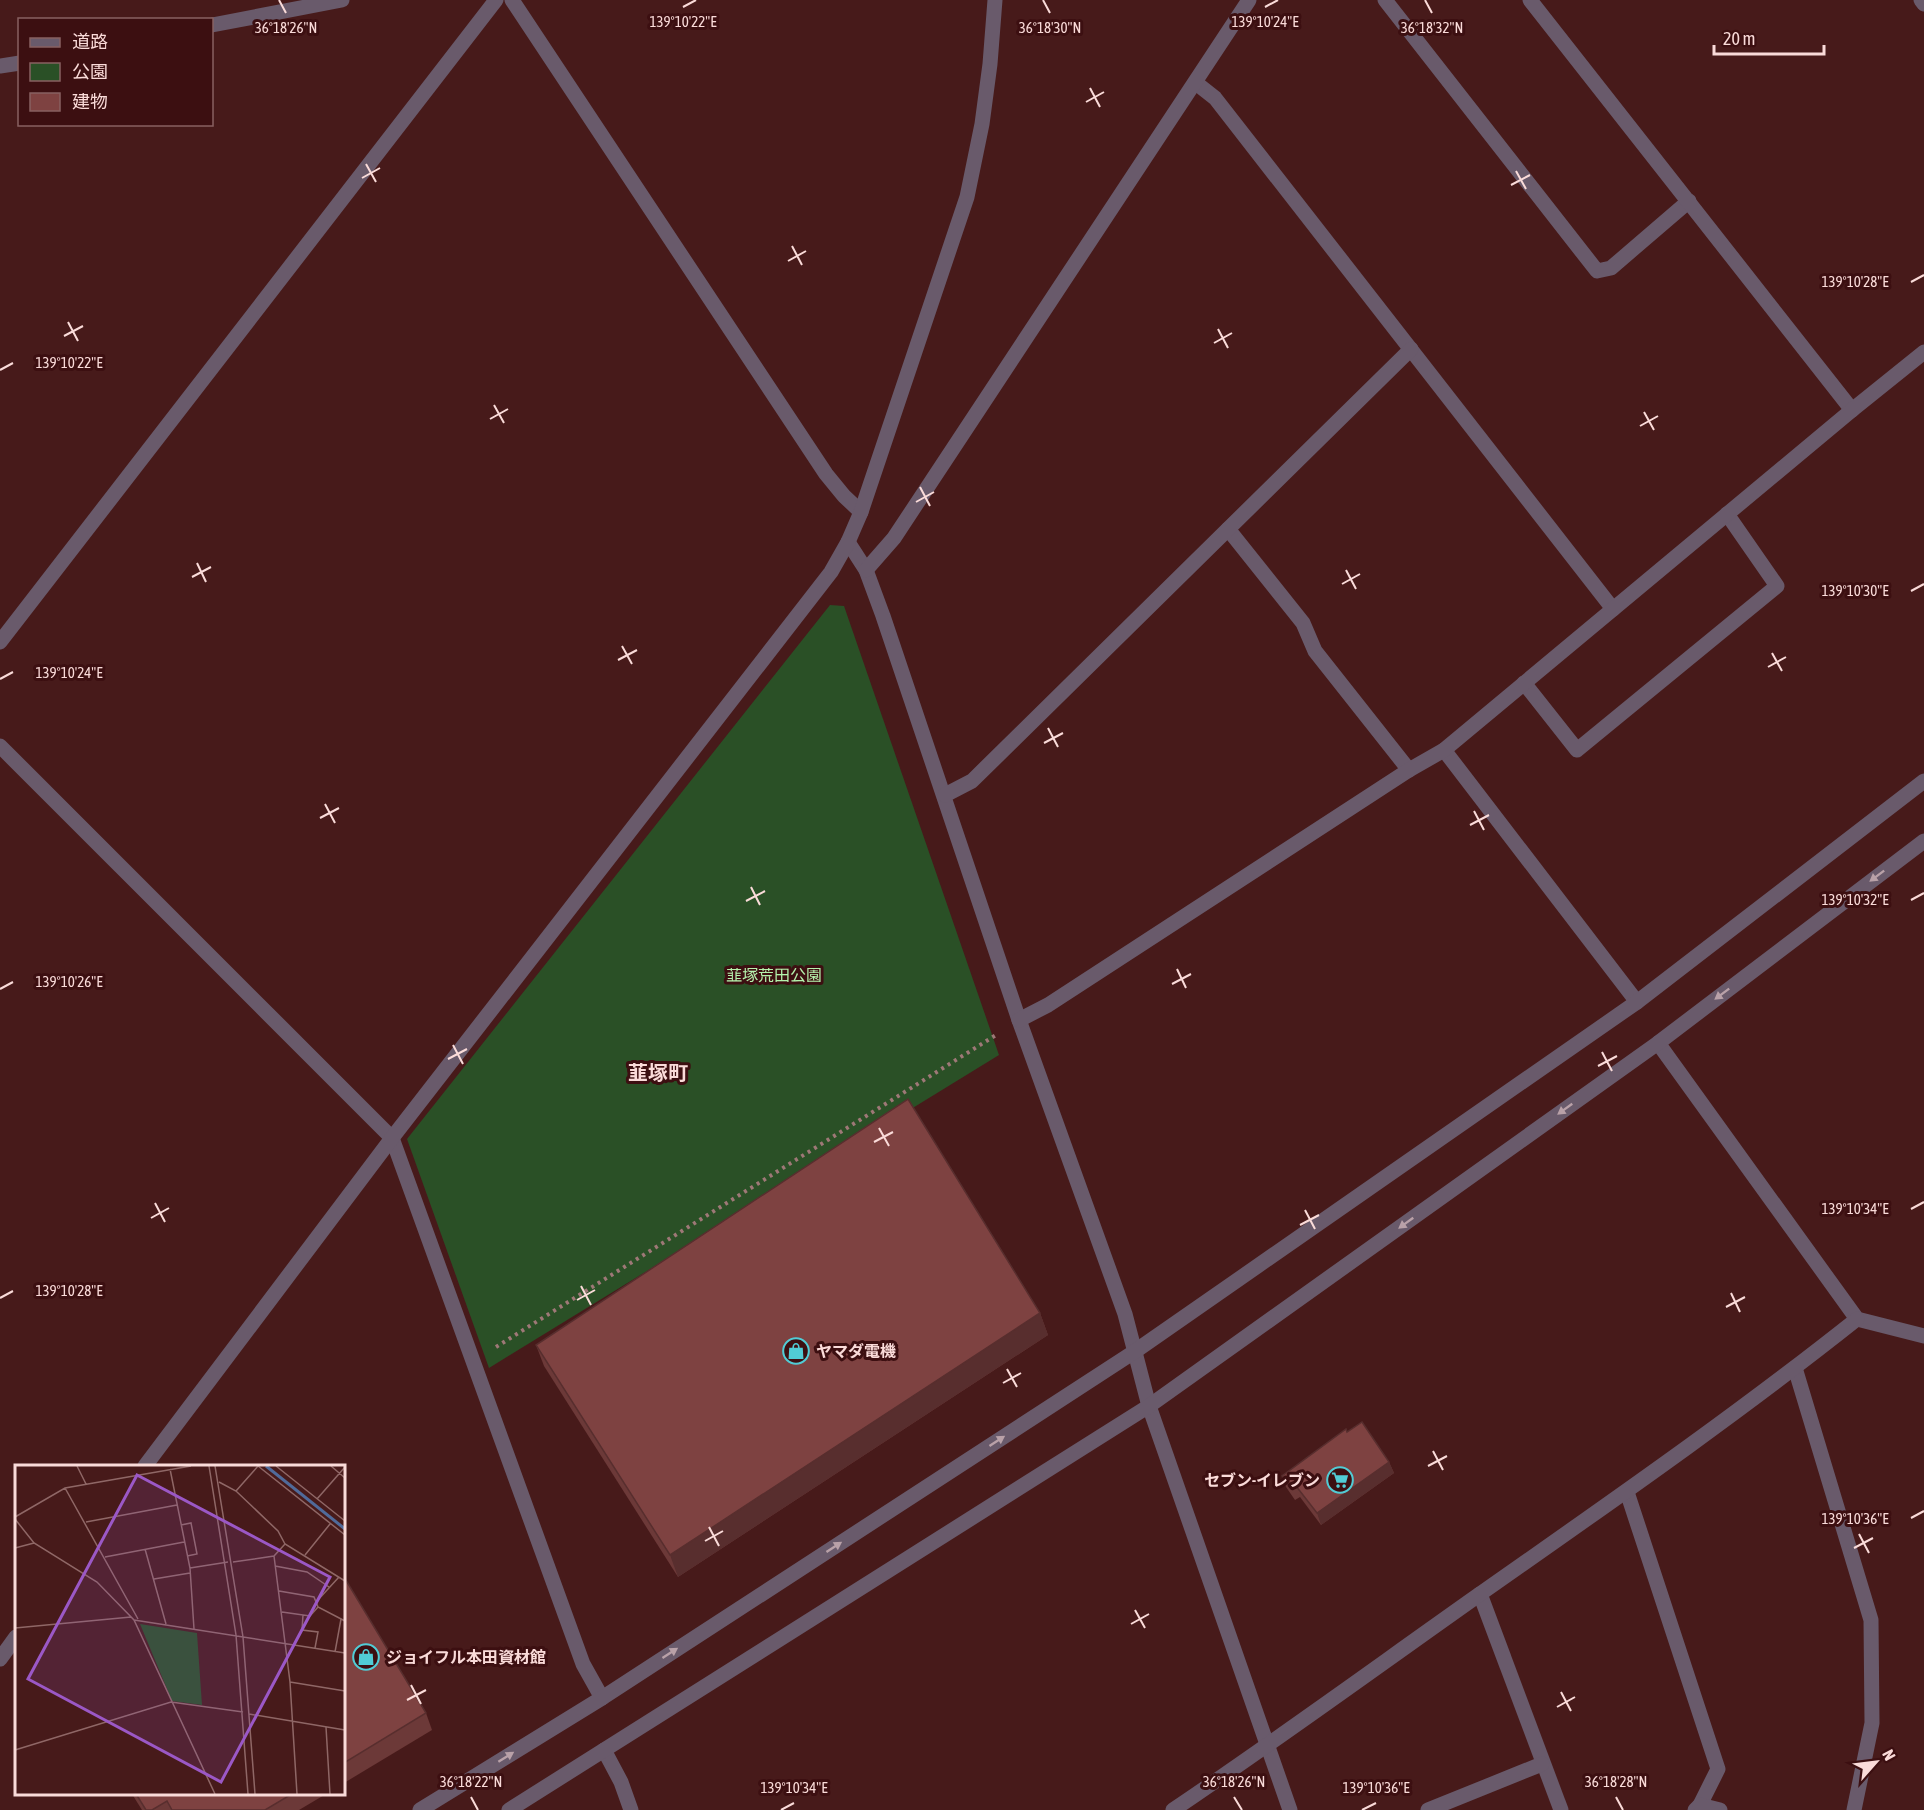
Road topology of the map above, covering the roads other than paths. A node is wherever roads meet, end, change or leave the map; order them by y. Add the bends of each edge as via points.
1 (342, 0) edge
2 (496, 0) edge
3 (512, 0) edge
4 (995, 0) edge
5 (1249, 0) edge
6 (1385, 0) edge
7 (1530, 0) edge
8 (1921, 0) edge
9 (1924, 4) edge
10 (213, 25) edge
11 (18, 63) edge
12 (0, 66) edge
13 (1196, 83) junction
14 (1689, 201) junction
15 (1411, 349) junction
16 (1924, 352) edge
17 (1852, 410) junction
18 (861, 512) junction
19 (1727, 514) junction
20 (1228, 529) junction
21 (848, 542) junction
22 (867, 570) junction
23 (1613, 609) junction
24 (0, 642) edge
25 (1524, 683) junction
26 (0, 747) edge
27 (1444, 750) junction
28 (1409, 770) junction
29 (1924, 781) edge
30 (945, 795) junction
31 (1924, 841) edge
32 (1637, 1002) junction
33 (1020, 1020) junction
34 (1658, 1043) junction
35 (392, 1138) junction
36 (1857, 1319) junction
37 (1924, 1336) edge
38 (1134, 1352) junction
39 (1795, 1368) junction
40 (1149, 1406) junction
41 (146, 1465) edge
42 (1627, 1492) junction
43 (1480, 1594) junction
44 (15, 1638) edge
45 (0, 1659) edge
46 (602, 1698) junction
47 (1267, 1746) junction
48 (604, 1750) junction
49 (1542, 1764) junction
50 (1698, 1807) edge
51 (420, 1810) edge
52 (509, 1810) edge
53 (631, 1810) edge
54 (1173, 1810) edge
55 (1290, 1810) edge
56 (1428, 1810) edge
57 (1561, 1810) edge
58 (1720, 1810) edge
59 (1854, 1810) edge

1 - 10 street
2 - 24 street
3 - 18 street via 826,474
4 - 18 street via 982,124 967,197
5 - 13 street
6 - 14 street via 1598,271 1611,268
7 - 14 street
8 - 9 street
11 - 12 street
13 - 15 street via 1215,98
13 - 22 street via 894,538
14 - 17 street
15 - 20 street
15 - 23 street
16 - 17 street
17 - 19 street
18 - 21 street
19 - 23 street
19 - 25 street via 1777,586 1577,750
20 - 28 street via 1303,623 1315,651
20 - 30 street via 972,781
21 - 22 street
21 - 35 street via 831,572
22 - 30 street
23 - 25 street
25 - 27 street
26 - 35 street
27 - 28 street
27 - 32 street
28 - 33 street
29 - 32 street
30 - 33 street
31 -> 34 street
32 - 38 street
33 - 38 street via 1125,1314
34 - 36 street
34 -> 40 street
35 - 41 street
35 - 46 street via 583,1664
36 - 37 street
36 - 39 street
38 - 40 street
46 -> 38 street
39 - 42 street
39 - 59 street via 1871,1620 1872,1724
40 - 47 street
40 - 48 street
42 - 43 street
42 - 50 street via 1718,1769
43 - 47 street
43 - 49 street
44 - 45 street
51 -> 46 street
47 - 54 street
47 - 55 street
48 - 52 street
48 - 53 street
49 - 56 street
49 - 57 street
50 - 58 street

